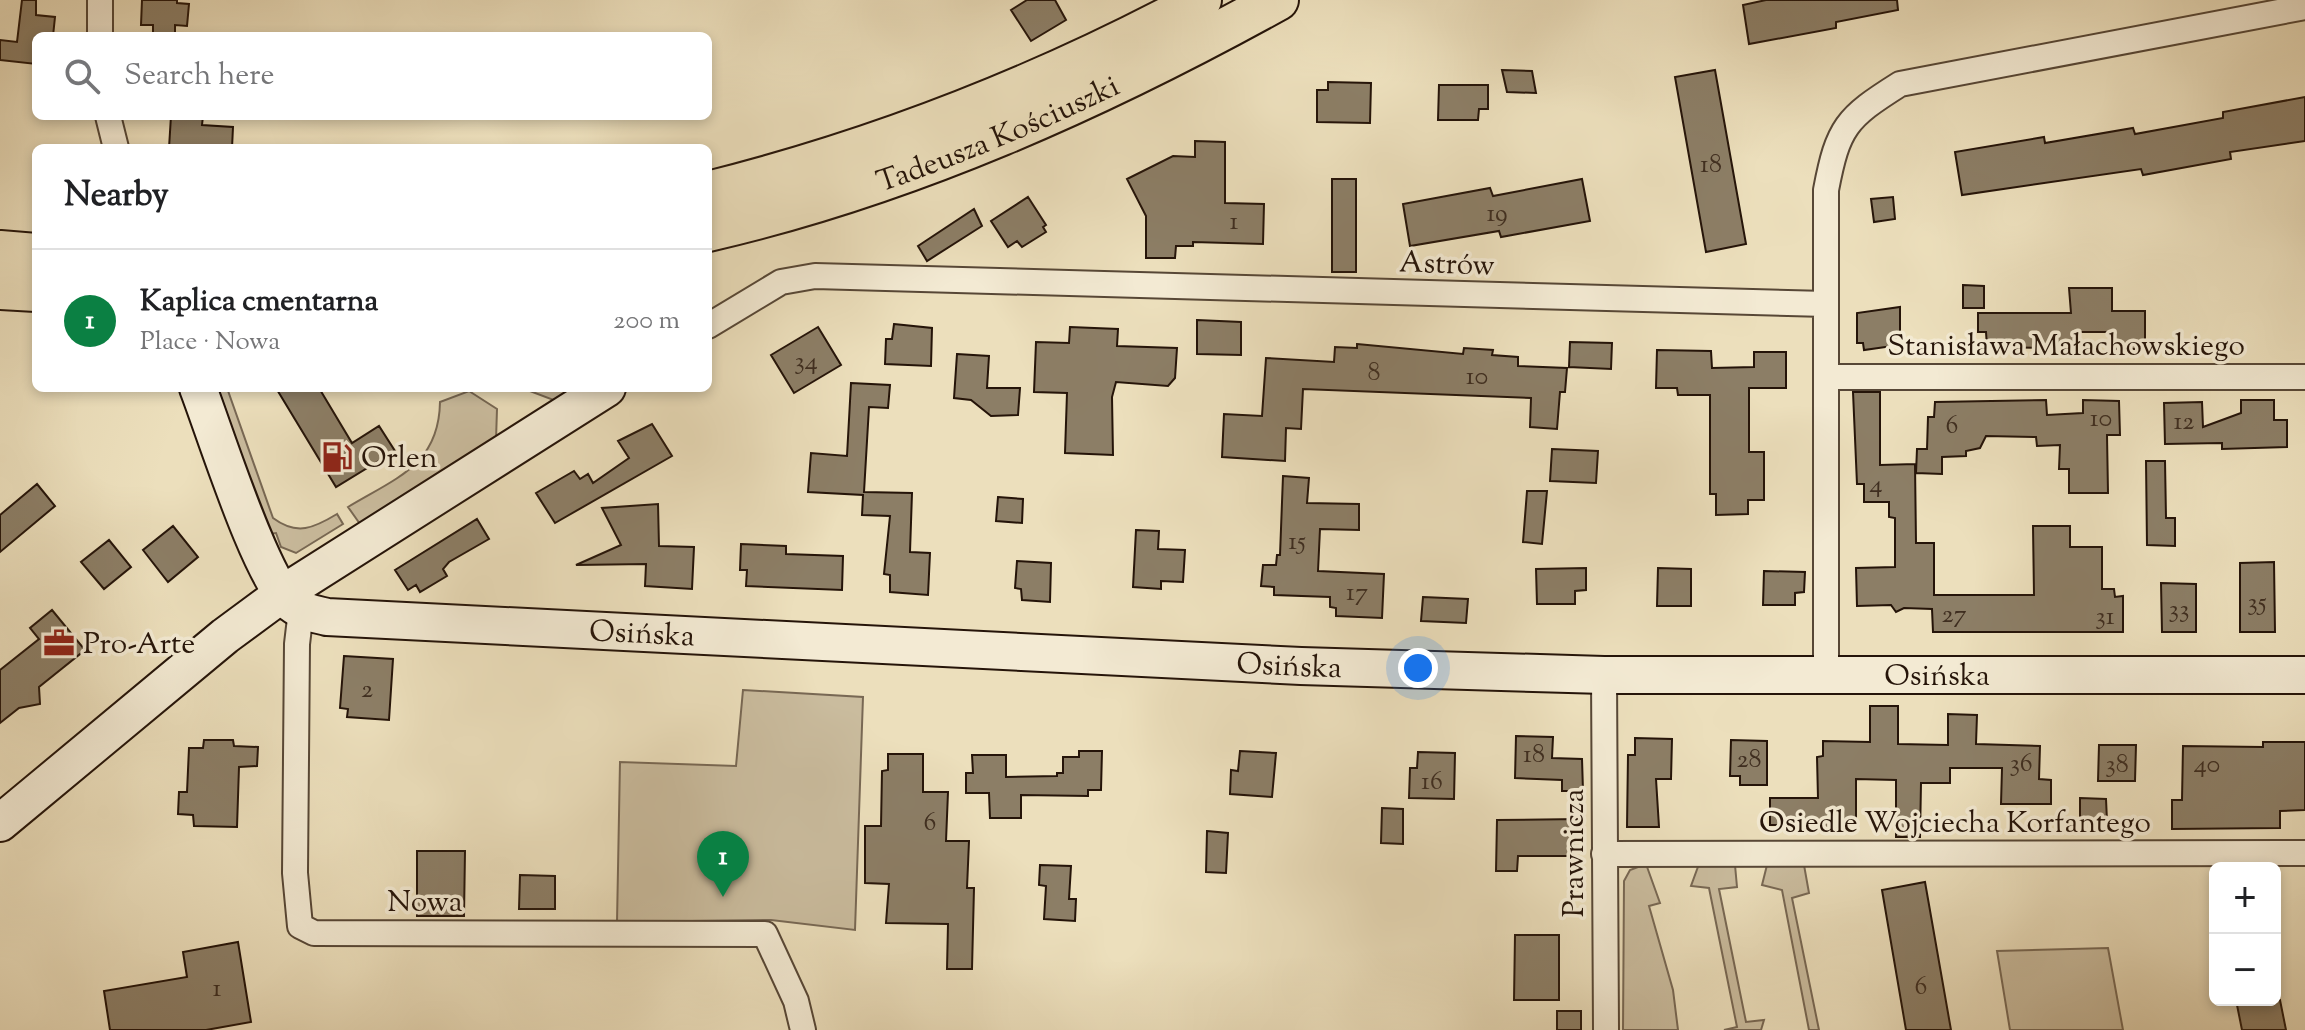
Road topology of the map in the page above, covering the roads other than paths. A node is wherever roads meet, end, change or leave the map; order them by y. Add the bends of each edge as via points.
1 (100, 0) edge
2 (1201, 0) edge
3 (1278, 0) edge
4 (2305, 7) edge
5 (100, 32) edge
6 (109, 120) edge
7 (115, 144) edge
8 (712, 216) edge
9 (712, 217) edge
10 (0, 251) edge
11 (32, 254) edge
12 (0, 289) edge
13 (32, 291) edge
14 (1826, 304) junction
15 (712, 324) edge
16 (1826, 377) junction
17 (2305, 377) edge
18 (200, 392) edge
19 (601, 392) edge
20 (292, 602) junction
21 (1604, 675) junction
22 (1826, 675) junction
23 (2305, 675) edge
24 (0, 823) edge
25 (2305, 853) edge
26 (1604, 854) junction
27 (803, 1030) edge
28 (1606, 1030) edge

1 - 5 street
2 - 8 main road, Tadeusza Kościuszki via 1036,81 792,170
3 - 9 main road, Tadeusza Kościuszki via 1048,116 892,176
4 - 14 street via 1900,84 1854,116 1834,144 1826,190
6 - 7 street
10 - 11 main road
12 - 13 main road
14 - 15 street, Astrów via 815,276 781,282
14 - 16 street
16 - 17 street, Stanisława Małachowskiego
16 - 22 street
18 - 20 street via 258,547
19 - 20 street
20 - 21 street, Osińska via 327,617 395,622 1301,666
20 - 24 street via 225,636
20 - 27 street, Nowa via 300,926 314,933 765,934 796,1001
21 - 22 street, Osińska
21 - 26 street, Prawnicza
22 - 23 street, Osińska
25 - 26 street, Osiedle Wojciecha Korfantego
26 - 28 street, Prawnicza

